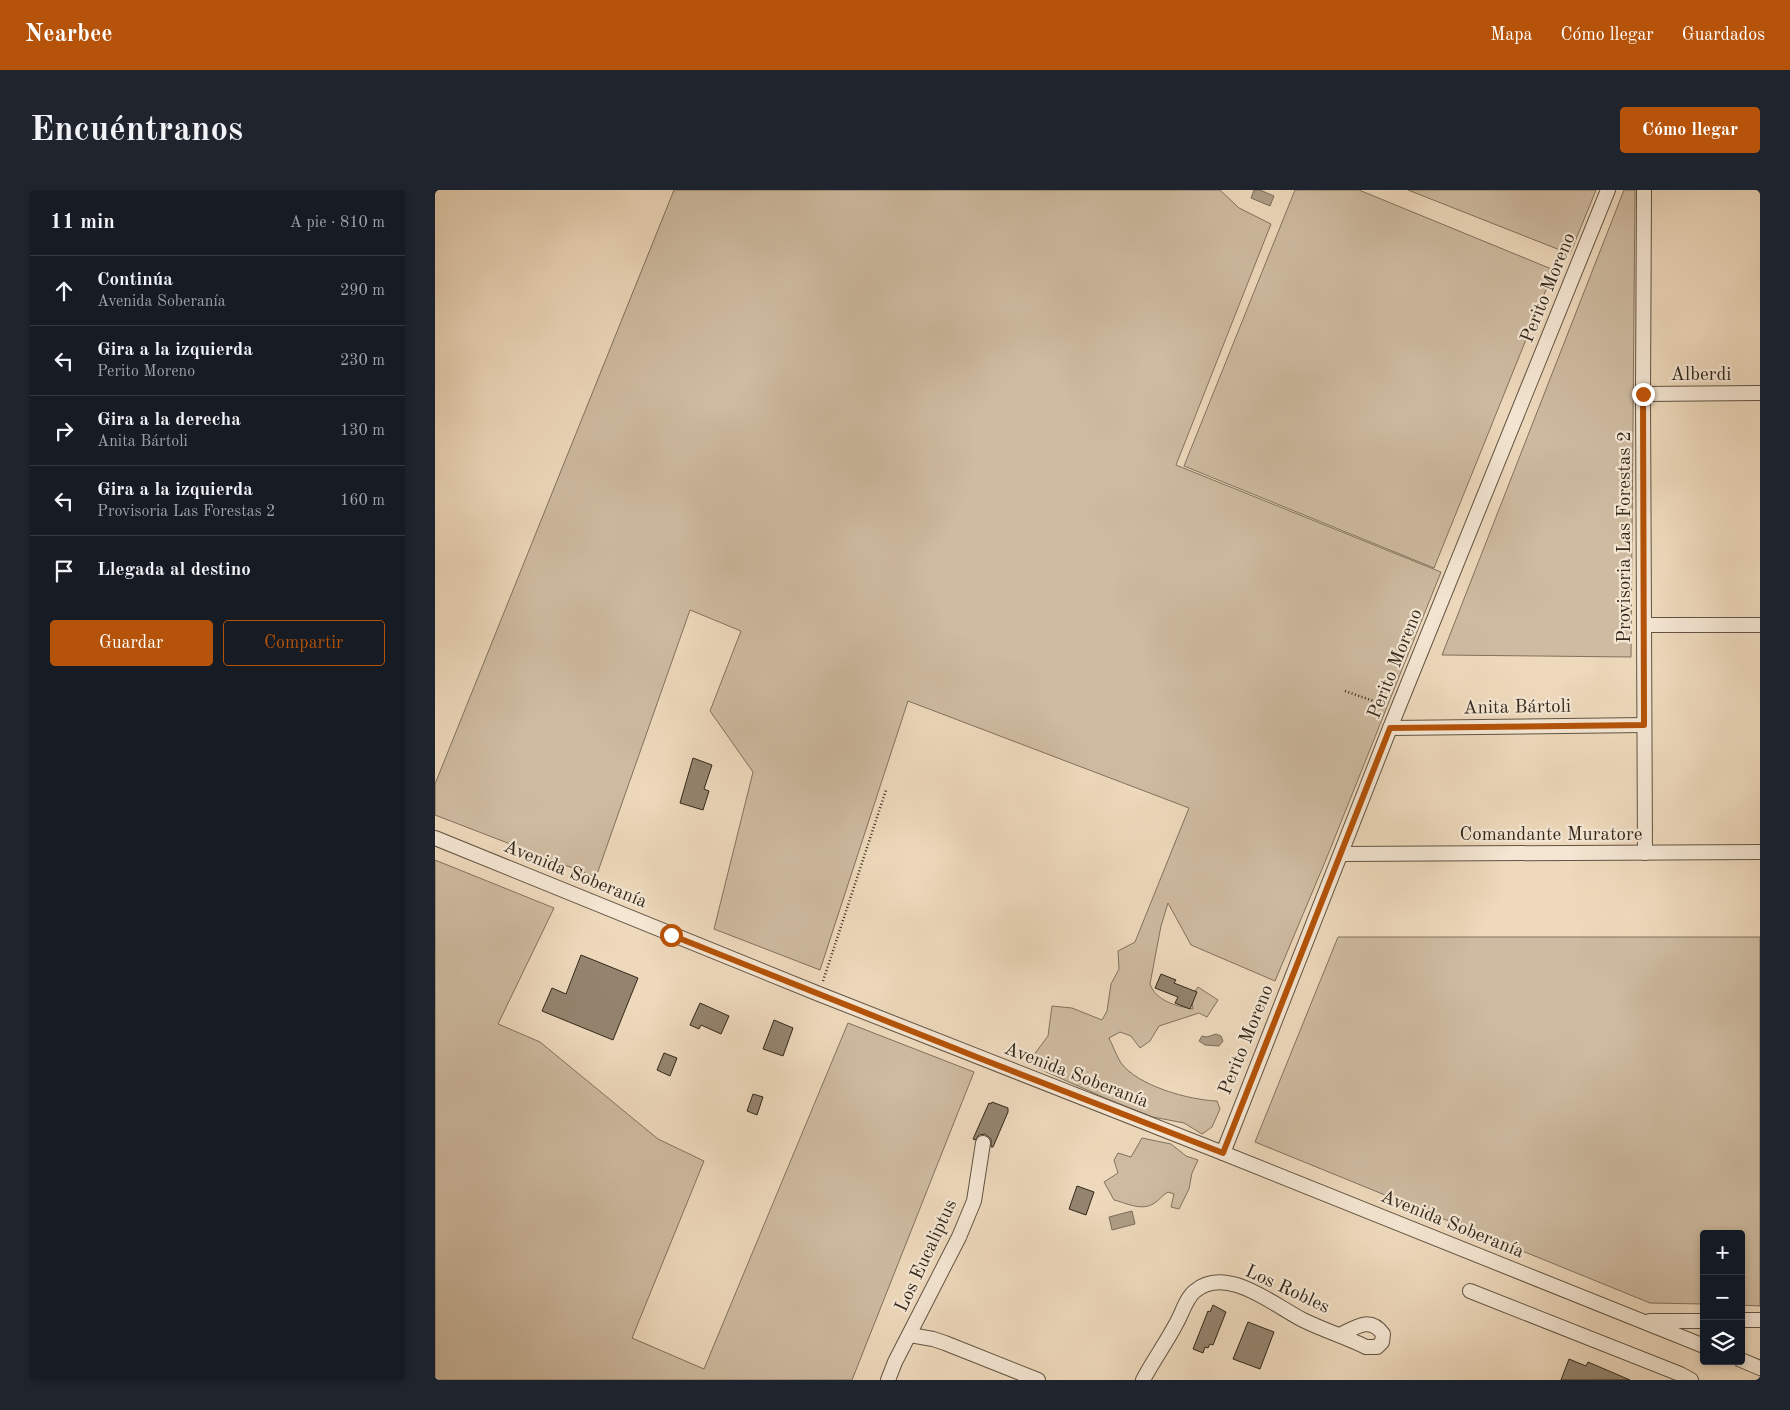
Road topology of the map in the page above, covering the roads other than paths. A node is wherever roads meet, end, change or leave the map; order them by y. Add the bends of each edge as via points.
1 (1609, 190) edge
2 (1644, 190) edge
3 (1760, 393) edge
4 (1643, 394) junction
5 (1644, 625) junction
6 (1760, 625) edge
7 (1644, 725) junction
8 (1390, 728) junction
9 (435, 838) edge
10 (1760, 852) edge
11 (1645, 853) junction
12 (1341, 854) junction
13 (983, 1143) dead end
14 (1223, 1153) junction
15 (1470, 1291) dead end
16 (1745, 1320) edge
17 (1760, 1320) edge
18 (1642, 1321) junction
19 (1700, 1321) edge
20 (910, 1335) junction
21 (1341, 1335) dead end
22 (1700, 1344) edge
23 (1745, 1362) edge
24 (1760, 1368) edge
25 (887, 1380) edge
26 (1038, 1380) edge
27 (1143, 1380) edge
28 (1691, 1380) edge

1 - 8 street, Perito Moreno
2 - 4 street, Provisoria Las Forestas 2
3 - 4 street, Alberdi
4 - 5 street, Provisoria Las Forestas 2
5 - 6 street
5 - 7 street, Provisoria Las Forestas 2
7 - 8 street, Anita Bártoli
7 - 11 street, Provisoria Las Forestas 2
8 - 12 street, Perito Moreno
9 - 14 street, Avenida Soberanía
10 - 11 street, Comandante Muratore
11 - 12 street, Comandante Muratore
12 - 14 street, Perito Moreno
13 - 20 street, Los Eucaliptus via 973,1201 959,1237
14 - 18 street, Avenida Soberanía
15 - 28 street
16 - 17 street
18 - 19 street
18 - 22 street, Avenida Soberanía
20 - 25 street, Los Eucaliptus
20 - 26 street via 945,1343
21 - 27 street, Los Robles via 1303,1320 1242,1286 1223,1282 1209,1284 1191,1294
23 - 24 street

